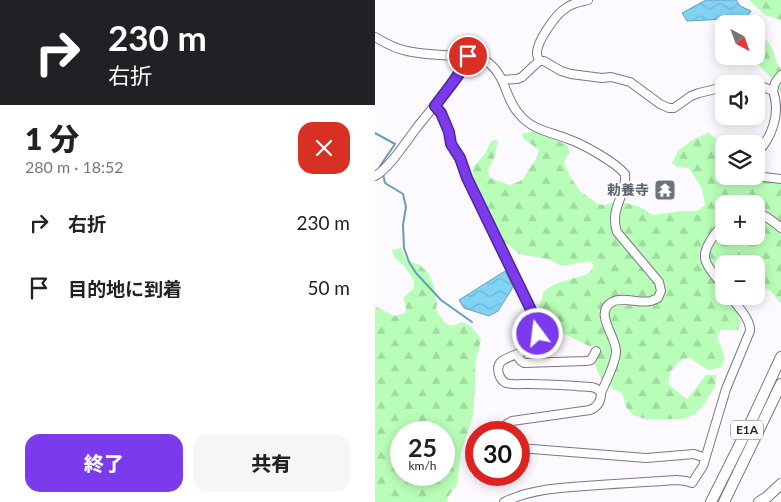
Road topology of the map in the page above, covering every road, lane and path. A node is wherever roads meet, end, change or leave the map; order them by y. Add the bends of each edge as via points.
1 (588, 0) edge
2 (375, 37) edge
3 (468, 56) junction
4 (539, 61) junction
5 (781, 76) edge
6 (502, 80) junction
7 (765, 88) edge
8 (715, 89) edge
9 (773, 91) junction
10 (435, 106) junction
11 (765, 144) edge
12 (379, 173) edge
13 (765, 178) edge
14 (781, 180) edge
15 (765, 216) edge
16 (781, 228) edge
17 (715, 235) edge
18 (715, 274) edge
19 (737, 305) edge
20 (596, 351) dead end
21 (517, 355) junction
22 (781, 357) edge
23 (781, 384) edge
24 (601, 393) junction
25 (512, 421) edge
26 (530, 449) edge
27 (705, 458) junction
28 (781, 484) edge
29 (504, 502) edge
30 (711, 502) edge
31 (724, 502) edge
32 (759, 502) edge

1 - 4 street via 564,8 546,30 538,46
2 - 3 street via 406,51
3 - 6 street via 489,62
3 - 10 street
4 - 6 street via 522,77
4 - 8 street via 561,72 623,80 669,108 691,96
5 - 9 street
6 - 24 street via 514,107 534,127 588,148 625,174 614,217 615,226 659,282 661,291 658,298 650,301 619,300 607,306 605,322 616,352
7 - 9 street
9 - 11 street via 780,102 781,115 774,134
10 - 12 street
10 - 21 street via 537,322 535,343
13 - 14 street
15 - 16 street
17 - 18 street via 705,257
19 - 27 street via 751,327 726,389
20 - 21 street via 586,362 523,363
21 - 24 street via 506,357 499,364 498,372 503,382 587,387
22 - 30 highway, E1A
23 - 31 highway, E1A
24 - 25 street via 600,401 590,410
26 - 27 street via 646,458 694,454
27 - 29 street via 692,482 676,480 560,488 533,492
28 - 32 highway

